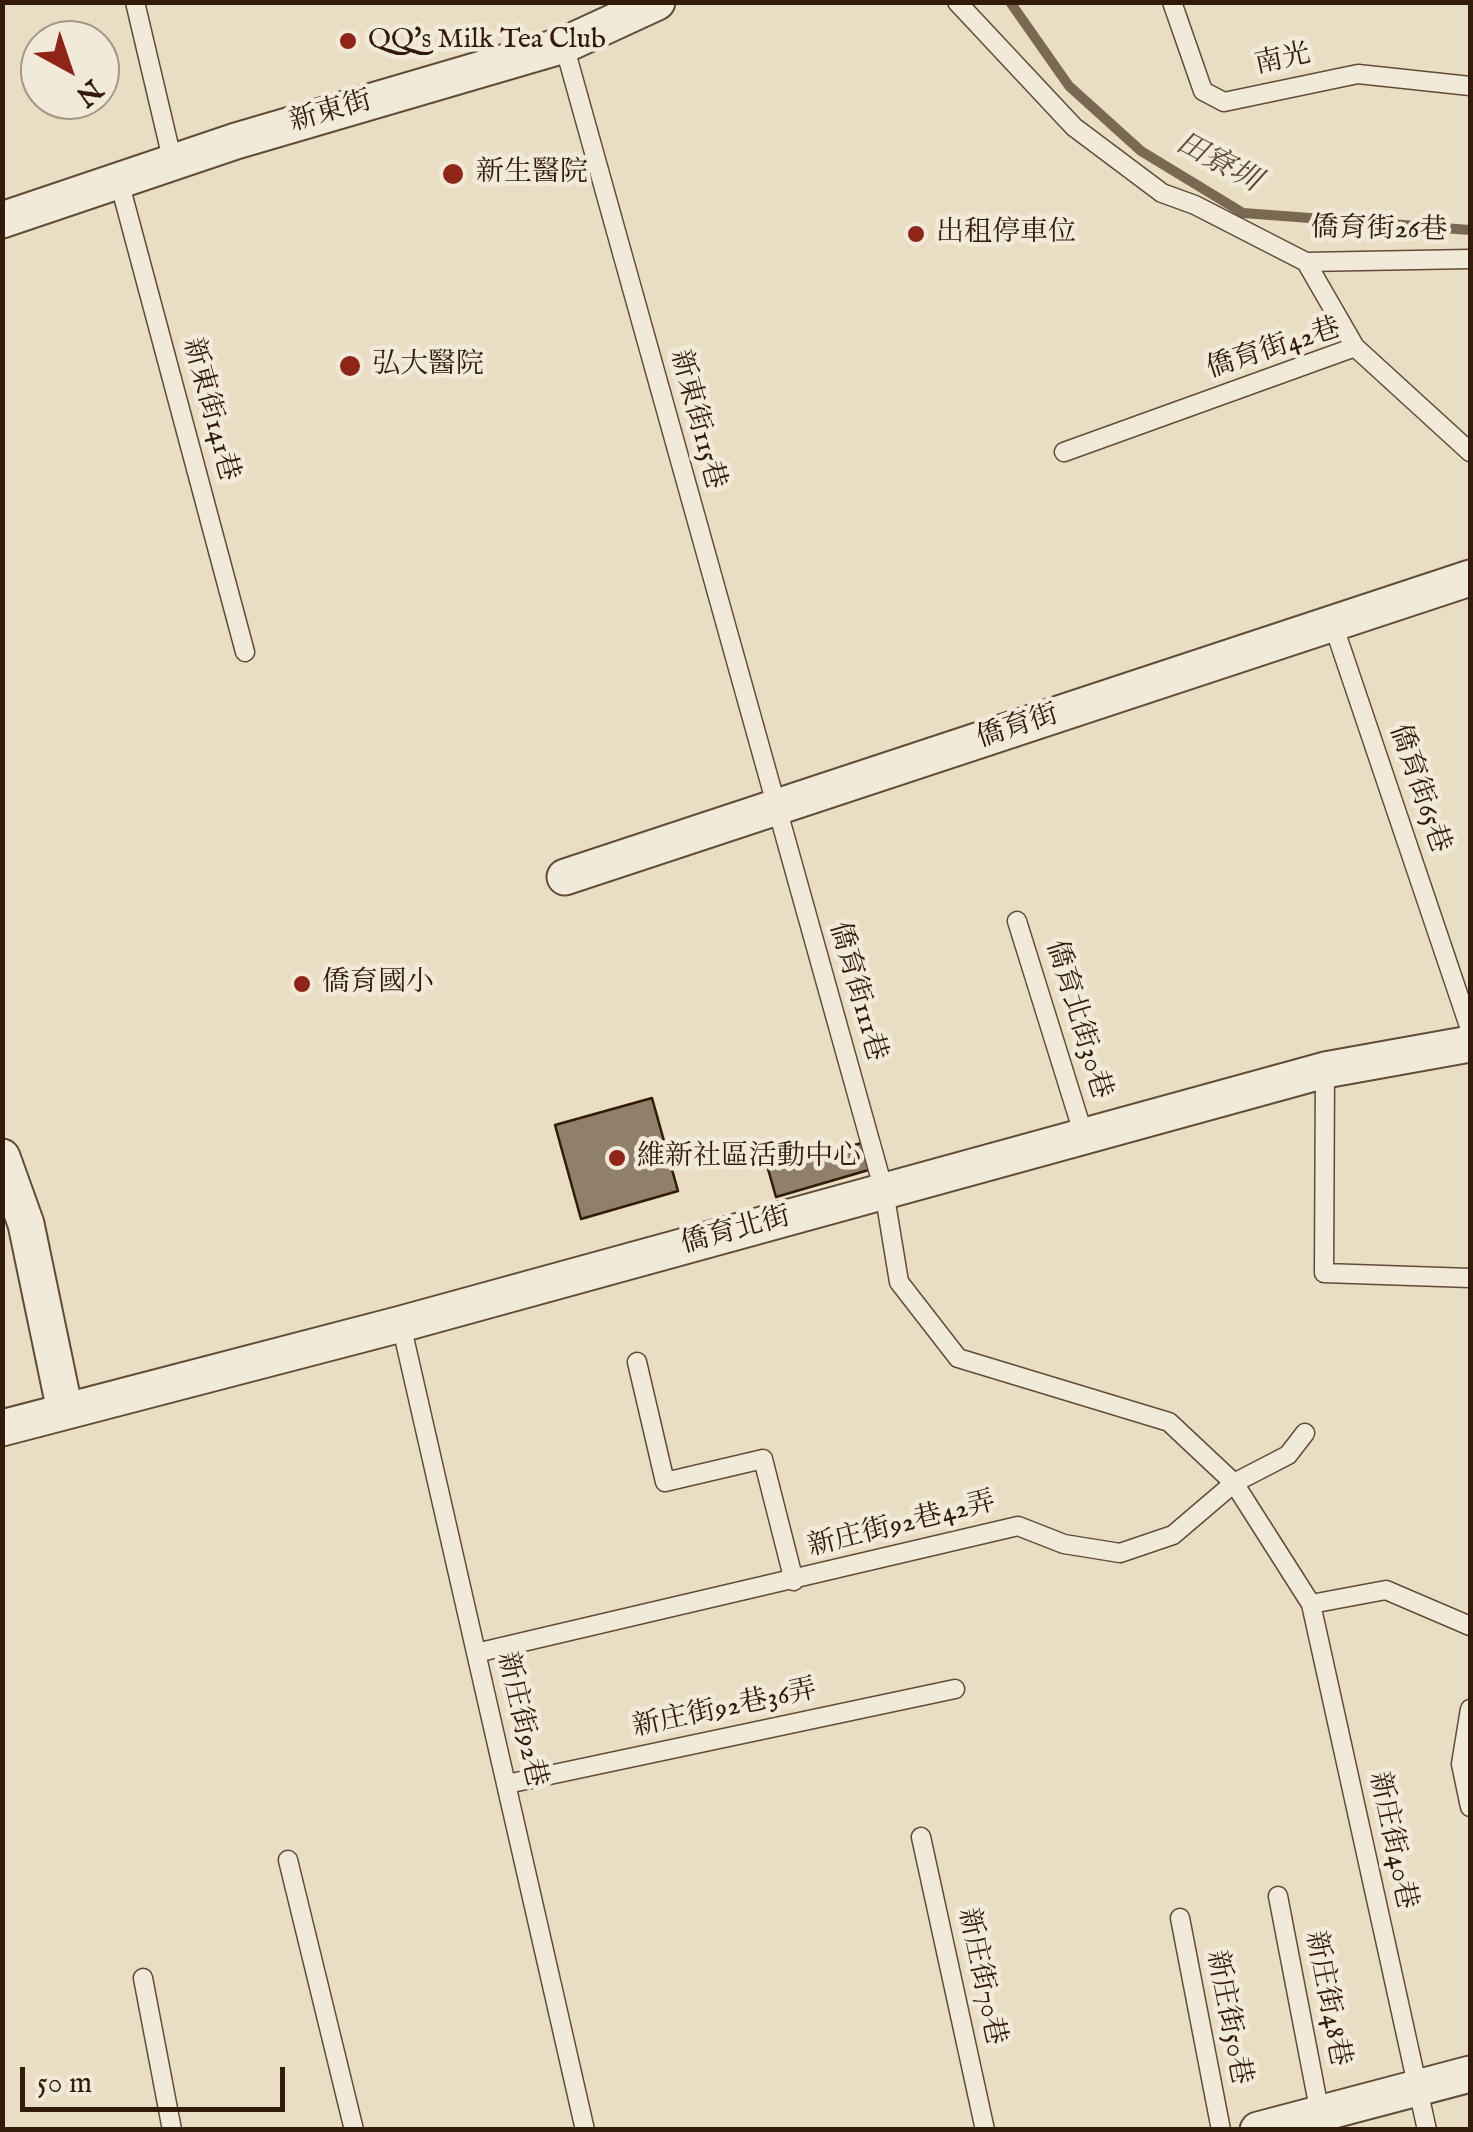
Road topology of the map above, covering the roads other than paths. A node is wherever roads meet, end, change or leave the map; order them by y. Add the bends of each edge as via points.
1 (135, 2) edge
2 (657, 2) edge
3 (957, 2) edge
4 (1172, 2) edge
5 (564, 45) junction
6 (1470, 86) edge
7 (174, 163) junction
8 (119, 182) junction
9 (2, 220) edge
10 (1470, 259) edge
11 (1306, 262) junction
12 (1355, 347) junction
13 (1064, 452) dead end
14 (1470, 452) edge
15 (1470, 578) edge
16 (1333, 624) junction
17 (246, 652) dead end
18 (775, 809) junction
19 (566, 878) dead end
20 (1017, 920) dead end
21 (1470, 1029) edge
22 (1470, 1044) edge
23 (1325, 1070) junction
24 (1084, 1136) junction
25 (2, 1158) edge
26 (884, 1191) junction
27 (1470, 1278) edge
28 (401, 1324) junction
29 (637, 1362) dead end
30 (65, 1411) junction
31 (2, 1428) edge
32 (1305, 1433) dead end
33 (1234, 1483) junction
34 (794, 1581) junction
35 (1311, 1604) junction
36 (1470, 1626) edge
37 (476, 1653) junction
38 (955, 1689) dead end
39 (1470, 1709) edge
40 (506, 1784) junction
41 (1470, 1807) edge
42 (921, 1837) dead end
43 (288, 1860) dead end
44 (1278, 1896) dead end
45 (1180, 1918) dead end
46 (143, 1978) dead end
47 (1470, 2074) edge
48 (1417, 2088) junction
49 (1320, 2114) junction
50 (172, 2130) edge
51 (354, 2130) edge
52 (585, 2130) edge
53 (985, 2130) edge
54 (1220, 2130) edge
55 (1258, 2130) edge
56 (1427, 2130) edge

1 - 7 lane
2 - 5 street, 新東街
3 - 11 lane, 僑育街26巷 via 1074,126 1148,183
4 - 6 lane, 南光 via 1203,91 1224,102 1358,74
5 - 7 street, 新東街
5 - 18 lane, 新東街115巷
7 - 8 street, 新東街
8 - 9 street, 新東街
8 - 17 lane, 新東街141巷
10 - 11 lane, 僑育街26巷
11 - 12 lane
12 - 13 lane, 僑育街42巷
12 - 14 lane, 僑育街42巷
15 - 16 street, 僑育街
16 - 18 street, 僑育街
16 - 21 lane, 僑育街65巷
18 - 19 street, 僑育街
18 - 26 lane, 僑育街111巷
20 - 24 lane, 僑育北街30巷
22 - 23 street, 僑育北街
23 - 24 street, 僑育北街
23 - 27 lane via 1324,1273
24 - 26 street, 僑育北街
25 - 30 street via 26,1224
26 - 28 street, 僑育北街
26 - 33 lane, 僑育街111巷 via 899,1282 958,1358 1169,1422
28 - 30 street, 僑育北街
28 - 37 lane, 新庄街92巷
29 - 34 lane via 666,1482 763,1459
30 - 31 street, 僑育北街
32 - 33 lane, 新庄街92巷42弄 via 1288,1455
33 - 34 lane, 新庄街92巷42弄 via 1172,1535 1120,1553 1064,1544 1018,1526
33 - 35 lane, 僑育街111巷
34 - 37 lane, 新庄街92巷42弄
35 - 36 lane via 1386,1590
35 - 48 lane, 新庄街40巷
37 - 40 lane, 新庄街92巷
38 - 40 lane, 新庄街92巷36弄
39 - 41 lane via 1461,1764
40 - 52 lane, 新庄街92巷
42 - 53 lane, 新庄街70巷
43 - 51 lane
44 - 49 lane, 新庄街48巷
45 - 54 lane, 新庄街50巷
46 - 50 lane
47 - 48 street
48 - 49 street
48 - 56 lane, 新庄街40巷
49 - 55 street

